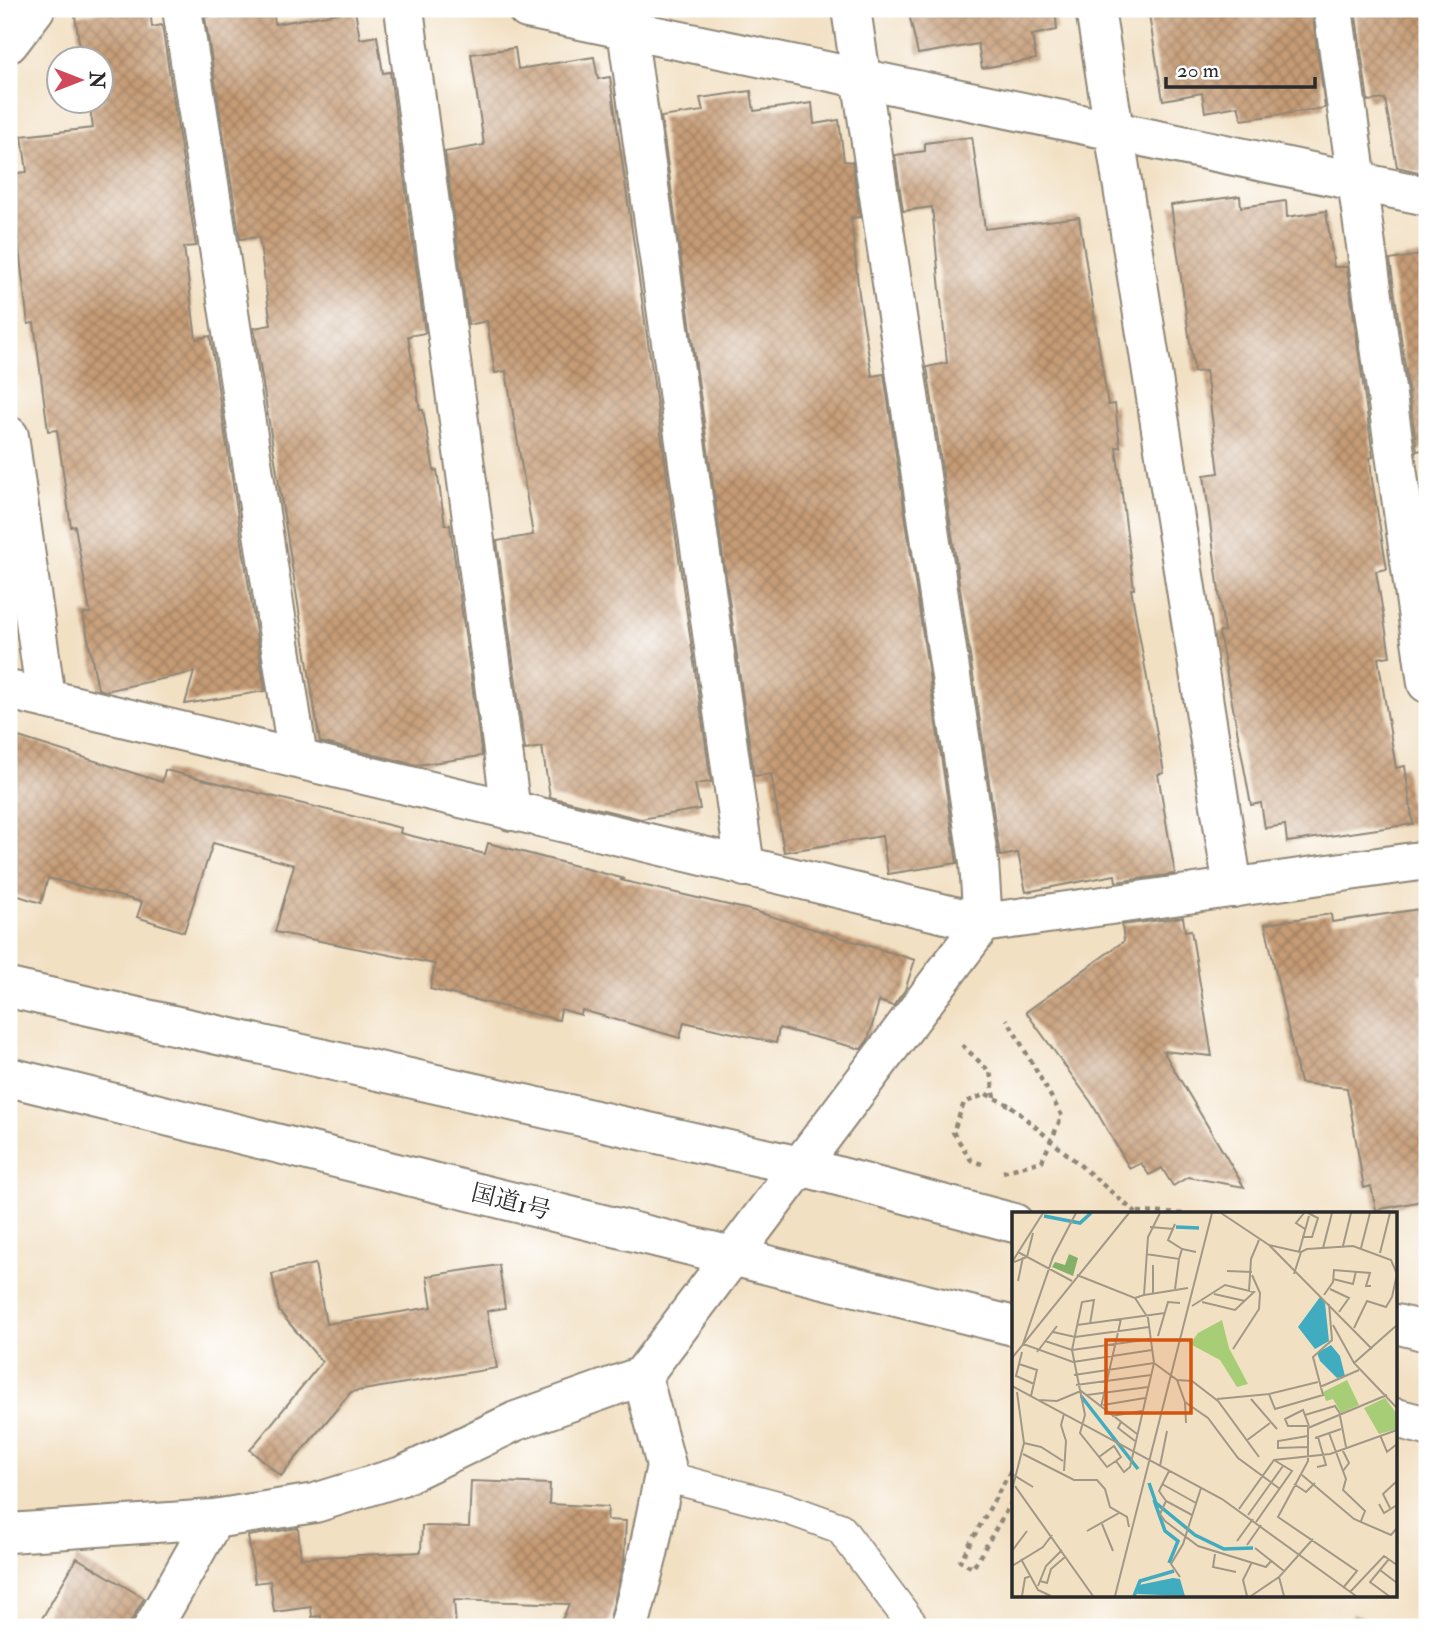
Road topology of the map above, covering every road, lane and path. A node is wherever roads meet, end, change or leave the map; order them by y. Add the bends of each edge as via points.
1 (35, 9) edge
2 (182, 9) edge
3 (404, 9) edge
4 (527, 9) edge
5 (851, 9) edge
6 (1095, 9) edge
7 (1333, 9) edge
8 (625, 19) edge
9 (9, 43) edge
10 (861, 78) junction
11 (1114, 131) junction
12 (1357, 181) junction
13 (1427, 196) edge
14 (9, 436) edge
15 (1427, 683) edge
16 (9, 690) edge
17 (46, 699) junction
18 (298, 759) junction
19 (511, 811) junction
20 (1427, 860) edge
21 (745, 867) junction
22 (1233, 888) junction
23 (984, 923) junction
24 (9, 988) edge
25 (1007, 1019) dead end
26 (962, 1045) dead end
27 (9, 1077) edge
28 (995, 1099) junction
29 (800, 1166) junction
30 (1136, 1212) edge
31 (1012, 1222) edge
32 (729, 1257) junction
33 (1398, 1325) edge
34 (1012, 1326) edge
35 (1427, 1332) edge
36 (642, 1376) junction
37 (1398, 1419) edge
38 (1427, 1426) edge
39 (1012, 1469) edge
40 (664, 1476) junction
41 (1012, 1501) dead end
42 (214, 1519) junction
43 (9, 1534) edge
44 (153, 1627) edge
45 (629, 1627) edge
46 (914, 1627) edge

1 - 9 main road
2 - 18 main road
3 - 19 main road
4 - 8 main road
5 - 10 main road
6 - 11 main road
7 - 12 main road
8 - 10 main road
8 - 21 main road
10 - 11 main road
10 - 23 main road via 979,863
11 - 12 main road
11 - 22 main road
12 - 13 main road
12 - 15 main road
14 - 17 main road
16 - 17 main road
17 - 18 main road
18 - 19 main road
19 - 21 main road
20 - 22 main road
21 - 23 main road
22 - 23 main road
23 - 29 main road
24 - 29 main road
25 - 28 path via 1062,1116 1042,1161 1002,1172 971,1160 953,1132 964,1103 986,1094
26 - 28 path via 990,1072
27 - 32 main road, 国道1号
28 - 30 path, bridge via 1011,1106
29 - 31 main road
29 - 32 main road
32 - 34 main road, 国道1号
32 - 36 main road
33 - 35 main road
36 - 40 main road via 666,1465
36 - 42 main road via 516,1421 402,1476 315,1503
37 - 38 main road
39 - 41 path via 960,1561 973,1568
40 - 45 main road
40 - 46 lane via 785,1508 840,1528
42 - 43 main road
42 - 44 main road

